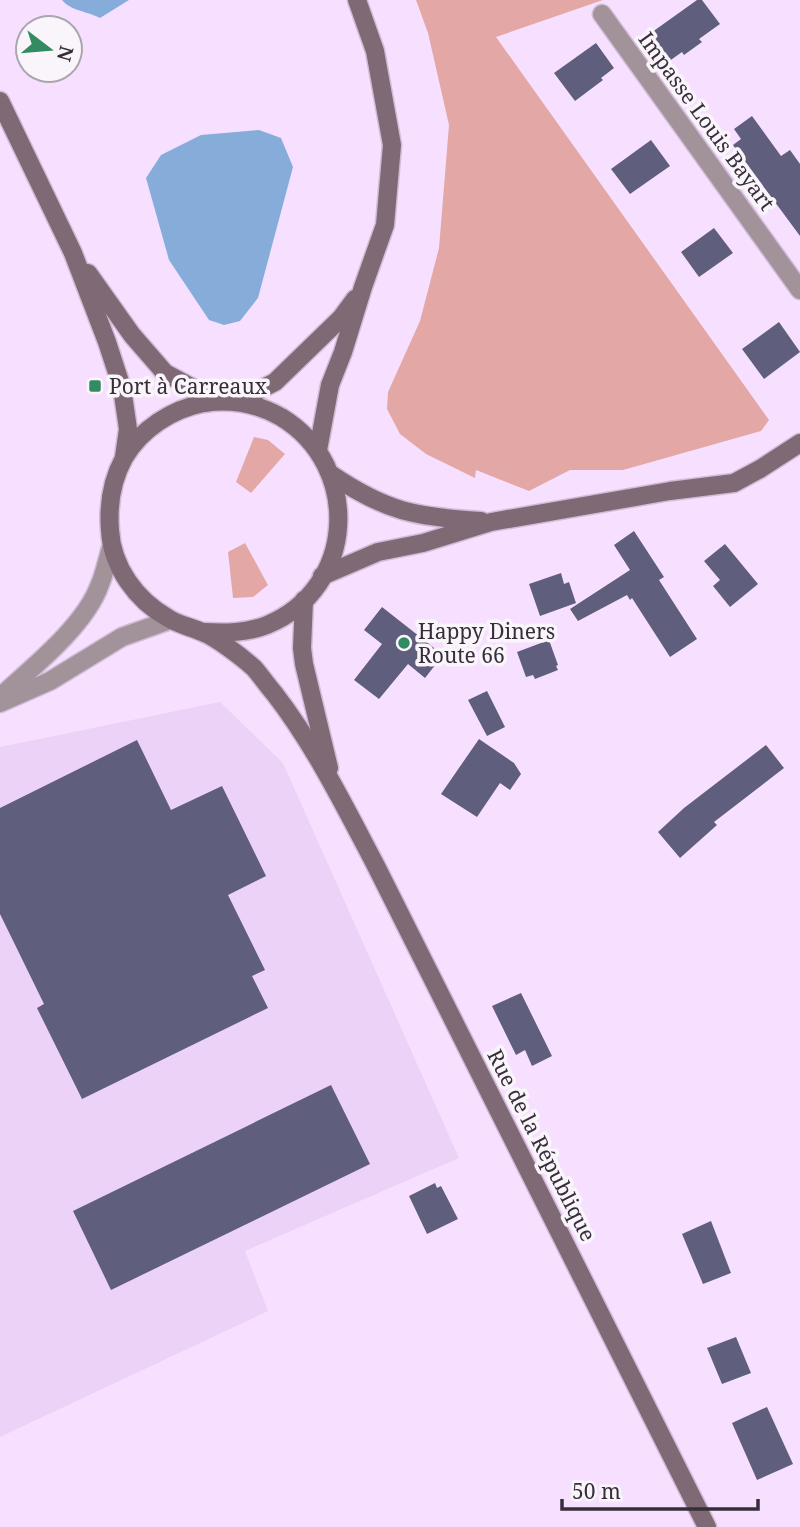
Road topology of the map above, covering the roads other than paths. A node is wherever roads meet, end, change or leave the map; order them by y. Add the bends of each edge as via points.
1 (358, 0) edge
2 (602, 14) dead end
3 (0, 101) edge
4 (74, 253) junction
5 (363, 288) junction
6 (800, 289) edge
7 (217, 401) junction
8 (236, 401) junction
9 (800, 443) edge
10 (318, 450) junction
11 (124, 458) junction
12 (332, 475) junction
13 (491, 522) junction
14 (110, 548) junction
15 (323, 576) junction
16 (304, 600) junction
17 (170, 620) junction
18 (204, 632) junction
19 (0, 697) edge
20 (0, 703) edge
21 (333, 785) junction
22 (707, 1527) edge

1 - 5 main road via 375,51 393,145 385,225
2 - 6 street, Impasse Louis Bayart
3 - 4 main road
4 - 7 main road via 165,373
4 - 11 main road via 122,388 128,429
5 - 8 main road via 341,318 275,382
5 - 10 main road via 330,385
7 - 8 main road
7 - 11 main road via 189,406 164,418 141,435
8 - 10 main road via 268,410 296,426
9 - 13 main road via 734,483
10 - 12 main road
11 - 14 main road via 111,490
12 - 13 main road via 362,495 410,514
12 - 15 main road via 339,530
13 - 15 main road via 378,552
14 - 17 main road via 130,585
14 - 19 street via 100,586 83,615
15 - 16 main road
16 - 18 main road via 267,625
16 - 21 main road, Rue de la République via 304,664
17 - 18 main road
17 - 20 street via 122,636 50,681
18 - 21 main road, Rue de la République via 256,671 291,715
21 - 22 main road, Rue de la République

